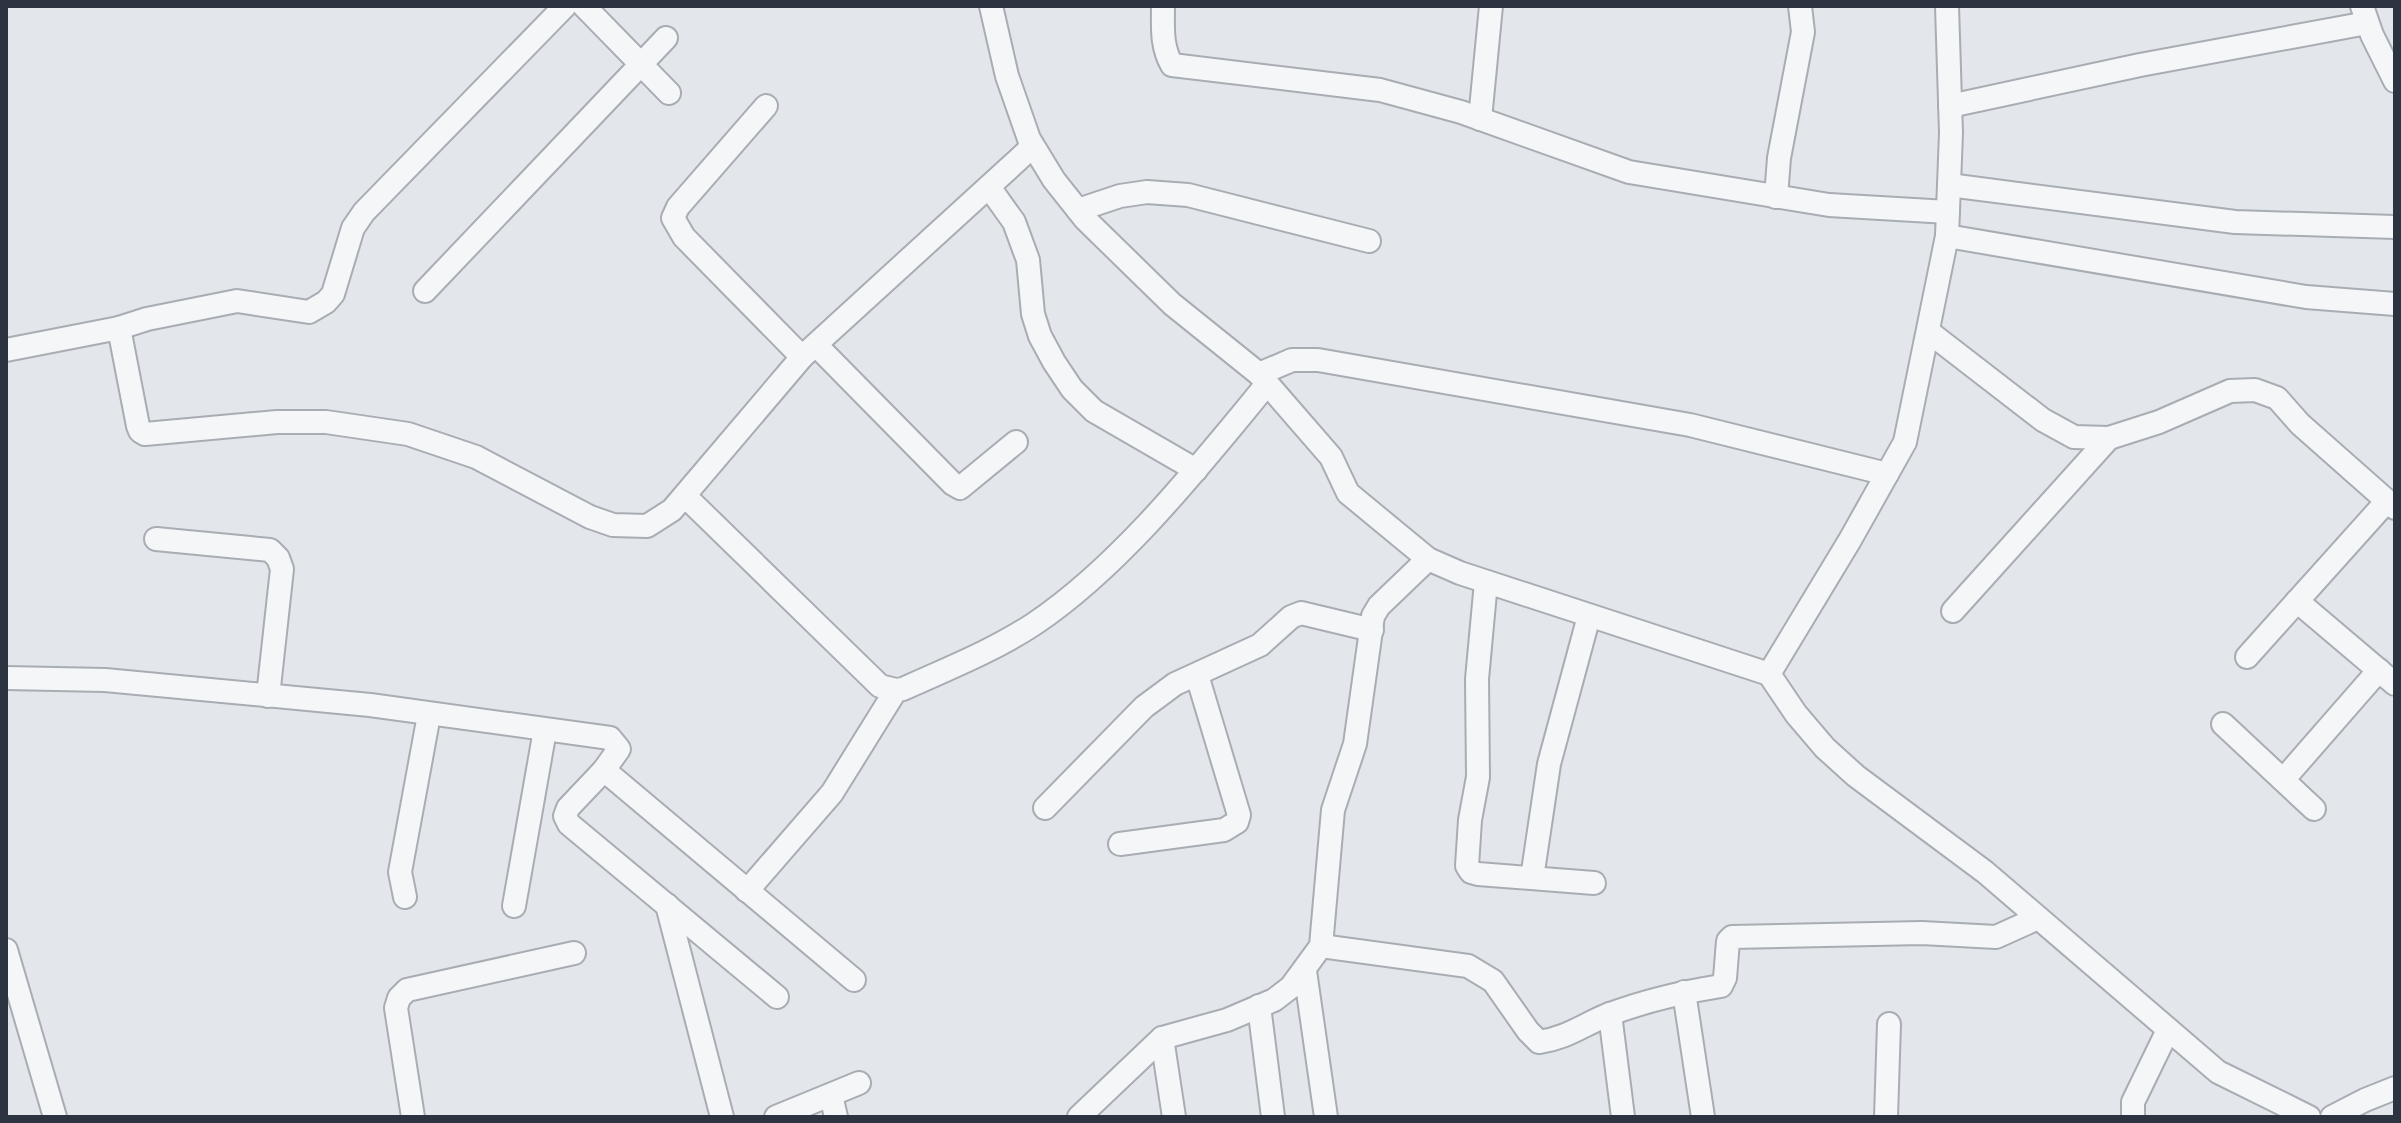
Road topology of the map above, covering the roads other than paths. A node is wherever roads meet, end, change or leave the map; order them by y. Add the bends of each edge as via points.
1 (565, 6) edge
2 (584, 6) edge
3 (991, 6) edge
4 (1163, 6) edge
5 (1491, 6) edge
6 (1800, 6) edge
7 (1947, 6) edge
8 (2364, 14) edge
9 (666, 38) dead end
10 (641, 65) junction
11 (2395, 81) edge
12 (669, 93) dead end
13 (766, 106) dead end
14 (1950, 106) junction
15 (1480, 119) junction
16 (1032, 147) junction
17 (1949, 185) junction
18 (989, 187) junction
19 (1776, 197) junction
20 (1078, 210) junction
21 (1948, 212) junction
22 (2395, 227) edge
23 (1947, 236) junction
24 (1369, 241) dead end
25 (425, 291) dead end
26 (2395, 304) edge
27 (119, 328) junction
28 (1929, 332) junction
29 (6, 350) edge
30 (809, 351) junction
31 (1263, 379) junction
32 (2109, 438) junction
33 (1016, 442) dead end
34 (1196, 470) junction
35 (1887, 474) junction
36 (685, 496) junction
37 (2391, 504) edge
38 (156, 539) dead end
39 (1428, 559) junction
40 (1486, 582) junction
41 (2297, 601) junction
42 (1953, 611) dead end
43 (1589, 616) junction
44 (1372, 630) junction
45 (2247, 657) dead end
46 (1769, 674) junction
47 (1197, 675) junction
48 (2387, 677) edge
49 (6, 678) edge
50 (896, 690) junction
51 (268, 696) junction
52 (429, 715) junction
53 (2223, 724) dead end
54 (545, 730) junction
55 (604, 770) junction
56 (2283, 780) junction
57 (1045, 808) dead end
58 (2314, 809) dead end
59 (1120, 844) dead end
60 (1532, 878) junction
61 (1594, 883) dead end
62 (747, 891) junction
63 (405, 897) dead end
64 (667, 905) junction
65 (514, 906) dead end
66 (2038, 918) junction
67 (1321, 946) junction
68 (6, 950) edge
69 (574, 953) dead end
70 (1305, 971) junction
71 (854, 980) dead end
72 (1684, 992) junction
73 (777, 997) dead end
74 (1259, 1006) junction
75 (1610, 1014) junction
76 (1889, 1024) dead end
77 (2168, 1030) junction
78 (1162, 1038) junction
79 (859, 1083) dead end
80 (2395, 1088) edge
81 (831, 1095) junction
82 (55, 1117) edge
83 (413, 1117) edge
84 (722, 1117) edge
85 (776, 1117) edge
86 (836, 1117) edge
87 (1079, 1117) edge
88 (1174, 1117) edge
89 (1273, 1117) edge
90 (1326, 1117) edge
91 (1623, 1117) edge
92 (1703, 1117) edge
93 (1886, 1117) edge
94 (2133, 1117) edge
95 (2309, 1117) edge
96 (2332, 1117) edge

1 - 27 street via 364,212 326,302 309,312 237,301
2 - 10 street
3 - 16 street via 1007,76
4 - 15 street via 1164,44 1172,65 1380,90
5 - 15 street
6 - 19 street via 1803,32
7 - 14 street
8 - 11 street
8 - 14 street
9 - 10 street
10 - 12 street
10 - 25 street
13 - 30 street via 673,218 684,237
14 - 17 street
15 - 19 street via 1629,172
16 - 18 street
16 - 20 street
17 - 21 street
17 - 22 street via 2235,222
18 - 30 street
18 - 34 street via 1014,222 1028,260 1033,314 1072,389 1094,411
19 - 21 street
20 - 24 street via 1147,192 1188,195
20 - 31 street via 1172,304
21 - 23 street
23 - 26 street via 2306,297
23 - 28 street
27 - 29 street
27 - 36 street via 138,426 145,434 277,422 326,422 408,434 476,457 613,525 647,526
28 - 32 street via 2043,420 2074,437
28 - 35 street via 1905,442
30 - 33 street via 960,488
30 - 36 street
31 - 34 street
31 - 35 street via 1292,360 1318,360 1690,425
31 - 39 street via 1331,457 1348,493
32 - 37 street via 2230,391 2255,390 2277,398
32 - 42 street
34 - 50 street via 1085,584 1034,624 986,652
35 - 46 street
36 - 50 street via 880,686
37 - 41 street
38 - 51 street via 270,550 278,558 282,569
39 - 40 street
39 - 44 street via 1379,606
40 - 43 street
40 - 60 street via 1477,679 1478,777 1467,866 1478,874
41 - 45 street
41 - 48 street
43 - 46 street
43 - 60 street via 1549,764
44 - 47 street via 1301,613 1260,645
44 - 67 street via 1355,744 1333,810
46 - 66 street via 1825,748
47 - 57 street via 1144,707
47 - 59 street via 1237,822 1224,830
48 - 56 street
49 - 51 street via 105,680
50 - 62 street via 832,793
51 - 52 street
52 - 54 street
52 - 63 street via 400,872
53 - 56 street
54 - 55 street via 610,738 619,749
54 - 65 street
55 - 62 street
55 - 64 street via 565,816
56 - 58 street
60 - 61 street
62 - 71 street
64 - 73 street
64 - 84 street
66 - 72 street via 1996,937 1732,937 1724,983
66 - 77 street
67 - 70 street
67 - 75 street via 1468,966 1493,981 1539,1042 1559,1039
68 - 82 street
69 - 83 street via 402,993 396,1008
70 - 74 street via 1274,1000
70 - 90 street
72 - 75 street
72 - 92 street
74 - 78 street
74 - 89 street
75 - 91 street
76 - 93 street
77 - 94 street via 2133,1102
77 - 95 street via 2218,1072
78 - 87 street
78 - 88 street
79 - 81 street
80 - 96 street
81 - 85 street
81 - 86 street

